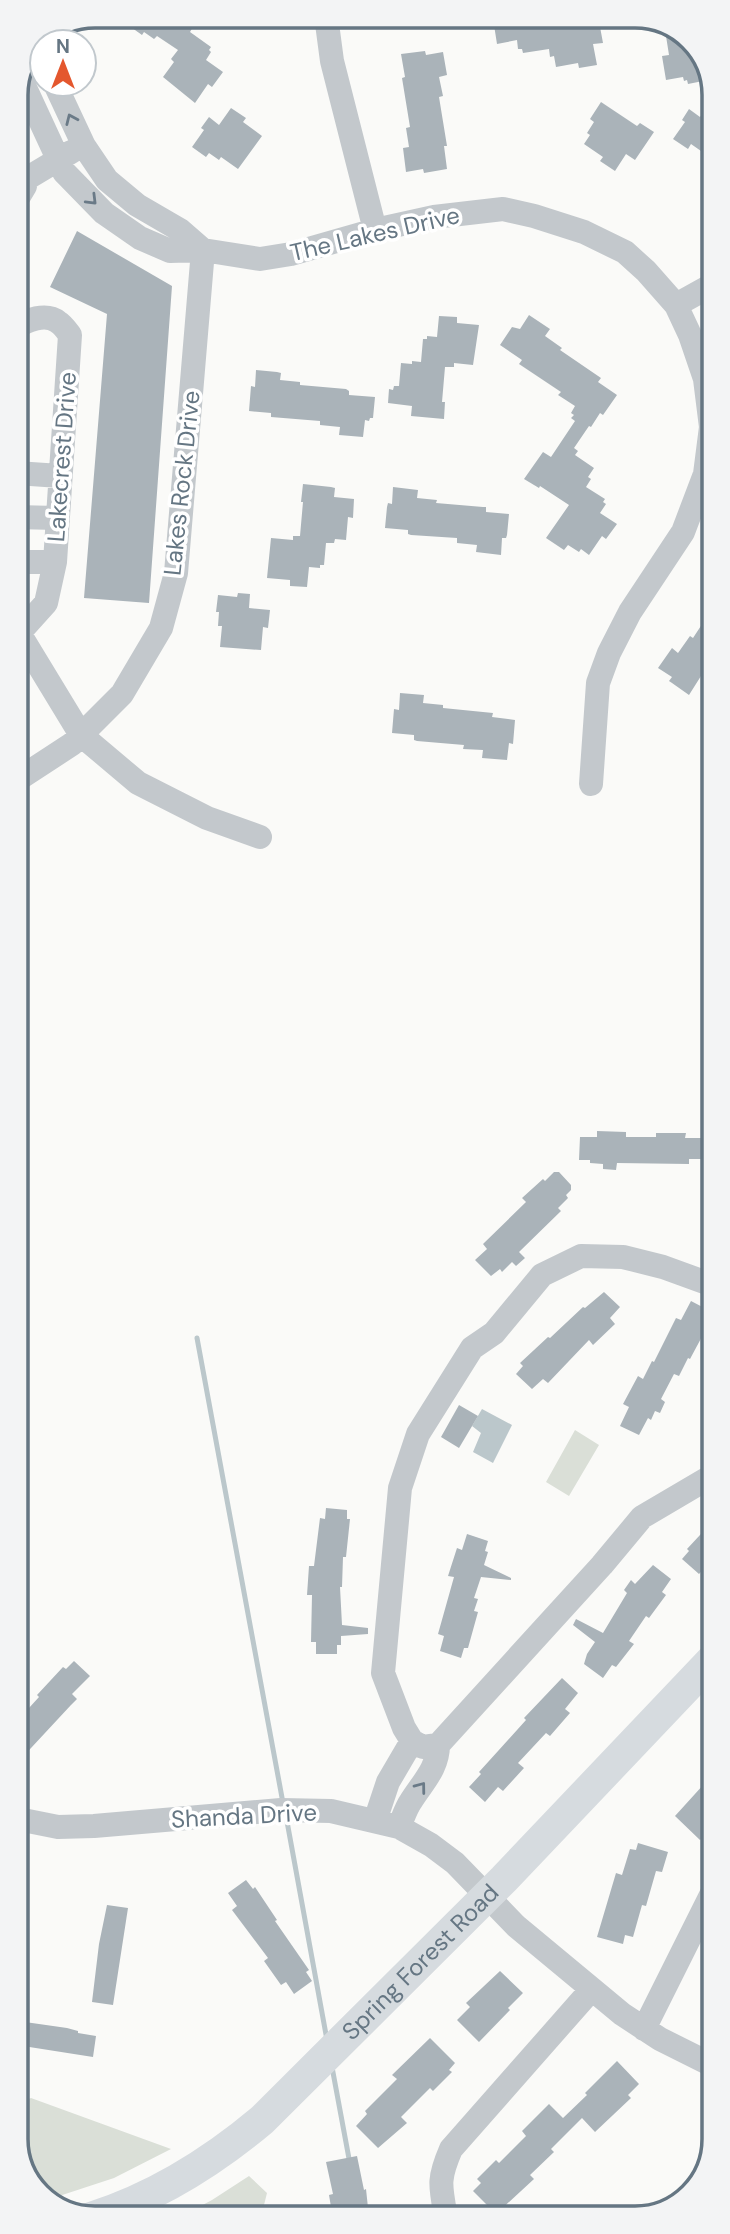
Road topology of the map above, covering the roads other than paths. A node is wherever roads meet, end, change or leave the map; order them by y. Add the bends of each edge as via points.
1 (328, 28) edge
2 (28, 94) edge
3 (62, 98) edge
4 (84, 146) junction
5 (58, 159) junction
6 (28, 180) edge
7 (375, 230) junction
8 (203, 250) junction
9 (702, 291) edge
10 (676, 305) junction
11 (28, 322) edge
12 (702, 370) edge
13 (28, 474) edge
14 (60, 476) junction
15 (702, 482) edge
16 (28, 517) edge
17 (57, 518) junction
18 (28, 562) edge
19 (55, 562) junction
20 (28, 623) edge
21 (28, 650) edge
22 (81, 735) junction
23 (28, 773) edge
24 (592, 784) dead end
25 (260, 838) dead end
26 (702, 1281) edge
27 (702, 1482) edge
28 (702, 1671) edge
29 (412, 1741) junction
30 (438, 1745) junction
31 (28, 1821) edge
32 (375, 1821) junction
33 (399, 1827) junction
34 (488, 1895) junction
35 (702, 1913) edge
36 (592, 1990) junction
37 (644, 2029) junction
38 (702, 2060) edge
39 (119, 2206) edge
40 (444, 2206) edge

1 - 7 street
2 - 5 street, The Lakes Drive
4 -> 3 street
4 - 5 street
4 - 8 street via 107,180
5 - 6 street
5 -> 8 street, The Lakes Drive via 64,172 104,213 140,238 170,251
7 - 8 street, The Lakes Drive via 260,258
7 - 10 street, The Lakes Drive via 503,209 534,216 584,232 625,252
8 - 22 street, Lakes Rock Drive via 176,573 160,628 122,694
9 - 10 street
10 - 12 street, The Lakes Drive
11 - 14 street, Lakecrest Drive via 38,317 57,320 70,335
13 - 14 street
14 - 17 street, Lakecrest Drive
15 - 24 street, The Lakes Drive via 683,532 630,612 598,682
16 - 17 street
17 - 19 street, Lakecrest Drive
18 - 19 street
19 - 20 street, Lakecrest Drive via 46,603
21 - 22 street, Lakecrest Drive
22 - 23 street, Lakes Rock Drive
22 - 25 street, Lakecrest Drive via 138,783 207,818
26 - 29 street via 623,1257 581,1256 542,1275 494,1333 472,1348 444,1389 418,1434 401,1488 383,1672
27 - 30 street via 642,1517
28 - 34 main road, Spring Forest Road
29 - 30 street via 423,1747
29 - 32 street via 388,1782
33 -> 30 street via 438,1759
31 - 32 street, Shanda Drive via 58,1827 93,1826 281,1810 331,1811
32 - 33 street, Shanda Drive
33 - 34 street, Shanda Drive via 431,1845
34 - 36 street, Shanda Drive via 516,1926
34 - 39 main road, Spring Forest Road via 262,2120 233,2144 159,2189
35 - 37 street
36 - 37 street, Shanda Drive
36 - 40 street via 451,2149 441,2172
37 - 38 street, Shanda Drive

